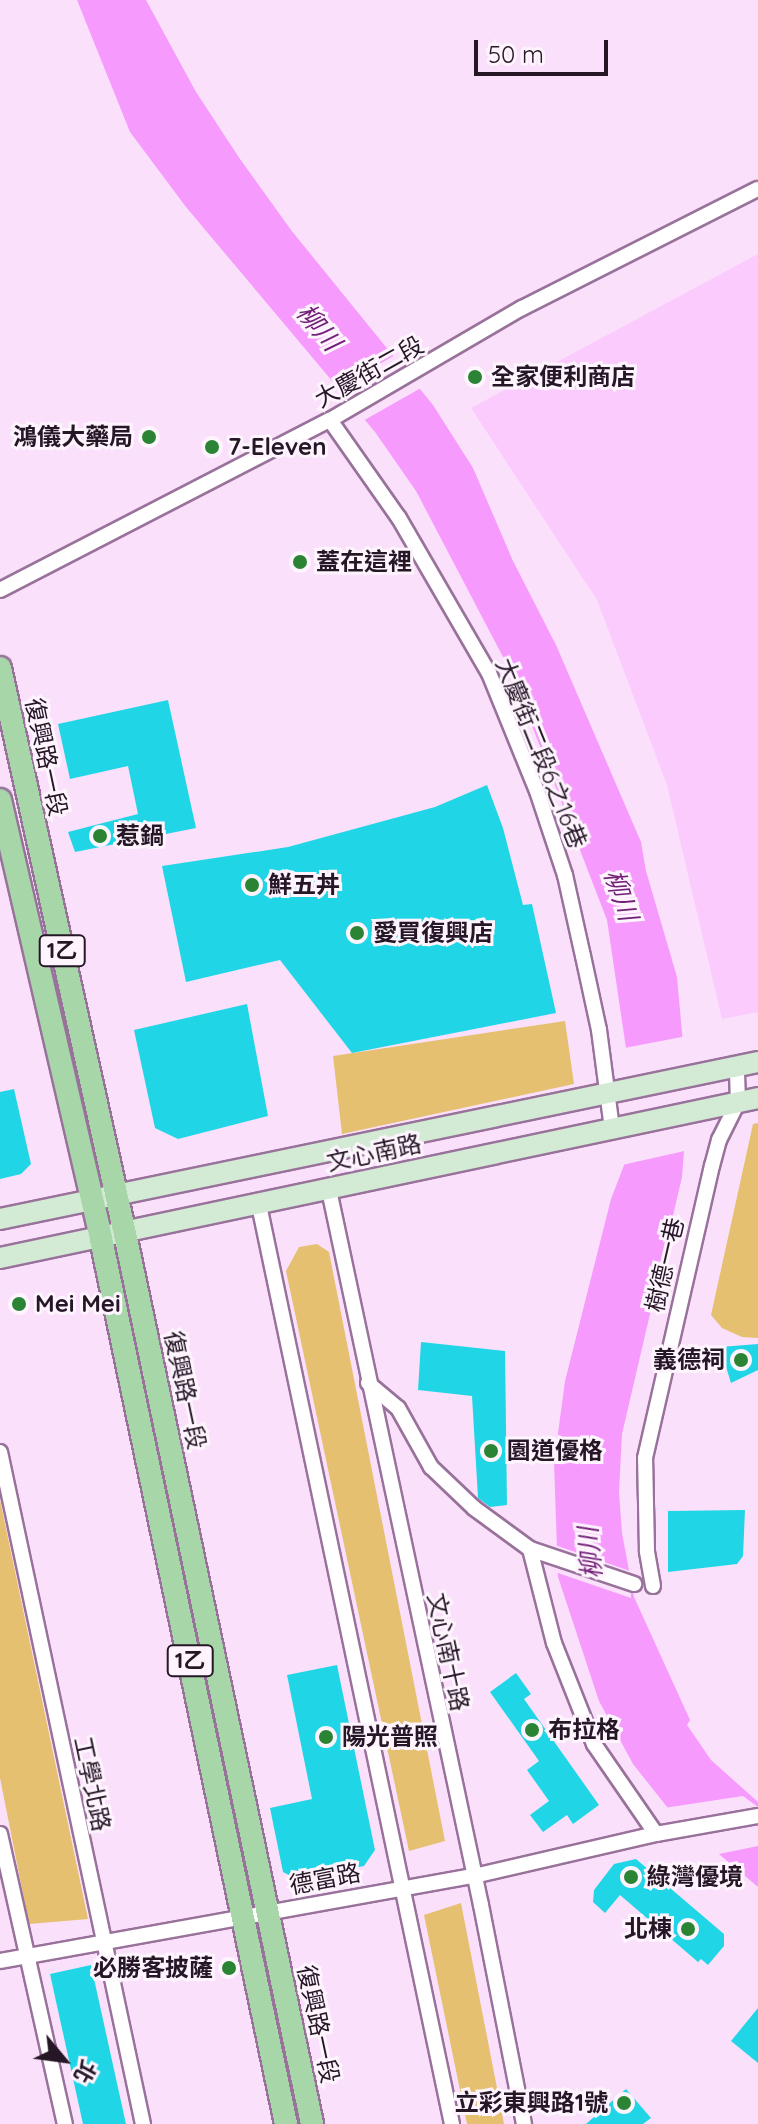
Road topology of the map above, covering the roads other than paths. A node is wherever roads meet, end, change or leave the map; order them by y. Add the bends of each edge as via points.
1 (758, 189) edge
2 (334, 417) junction
3 (0, 590) edge
4 (0, 668) edge
5 (0, 800) edge
6 (758, 1062) edge
7 (737, 1067) junction
8 (614, 1091) junction
9 (748, 1100) edge
10 (619, 1127) junction
11 (329, 1190) junction
12 (117, 1196) junction
13 (91, 1199) junction
14 (259, 1205) junction
15 (0, 1219) edge
16 (125, 1234) junction
17 (101, 1239) junction
18 (0, 1258) edge
19 (368, 1383) junction
20 (0, 1452) edge
21 (530, 1549) junction
22 (634, 1584) dead end
23 (653, 1586) dead end
24 (758, 1816) edge
25 (0, 1834) edge
26 (656, 1834) junction
27 (474, 1876) junction
28 (401, 1887) junction
29 (268, 1912) junction
30 (244, 1917) junction
31 (103, 1943) junction
32 (28, 1956) junction
33 (0, 1961) edge
34 (65, 2124) edge
35 (143, 2124) edge
36 (286, 2124) edge
37 (312, 2124) edge
38 (452, 2124) edge
39 (524, 2124) edge

1 - 2 street, 大慶街二段 via 522,308
2 - 3 street, 大慶街二段
2 - 8 street, 大慶街二段6之16巷 via 399,518 489,673 504,709 565,875
4 - 12 main road, 復興路一段 / 1乙
5 - 13 main road, 1乙
6 - 7 main road, 文心南路
7 - 8 main road, 文心南路
7 - 9 street
8 - 10 street, 大慶街二段6之16巷
8 - 12 main road, 文心南路
9 - 10 main road, 文心南路
9 - 23 street, 樹德一巷 via 719,1140 645,1458
10 - 11 main road, 文心南路
11 - 14 main road, 文心南路
11 - 19 street, 文心南十路
12 - 13 main road, 文心南路
12 - 16 main road, 復興路一段 / 1乙
13 - 15 main road, 文心南路
13 - 17 main road, 1乙
14 - 16 main road, 文心南路
14 - 28 street
16 - 17 main road, 文心南路
16 - 29 main road, 復興路一段 / 1乙
17 - 18 main road, 文心南路
17 - 30 main road, 1乙
19 - 21 street via 398,1408 431,1467 474,1508
19 - 27 street, 文心南十路
20 - 31 street, 工學北路
21 - 22 street
21 - 26 street via 554,1643 594,1744
24 - 26 street, 德富路
25 - 32 street
26 - 27 street, 德富路
27 - 28 street, 德富路
27 - 39 street, 文心南十路
28 - 29 street, 德富路
28 - 38 street
29 - 30 street, 德富路
29 - 37 main road, 復興路一段 / 1乙
30 - 31 street, 德富路
30 - 36 main road, 1乙
31 - 32 street, 德富路
31 - 35 street, 工學北路
32 - 33 street, 德富路
32 - 34 street

